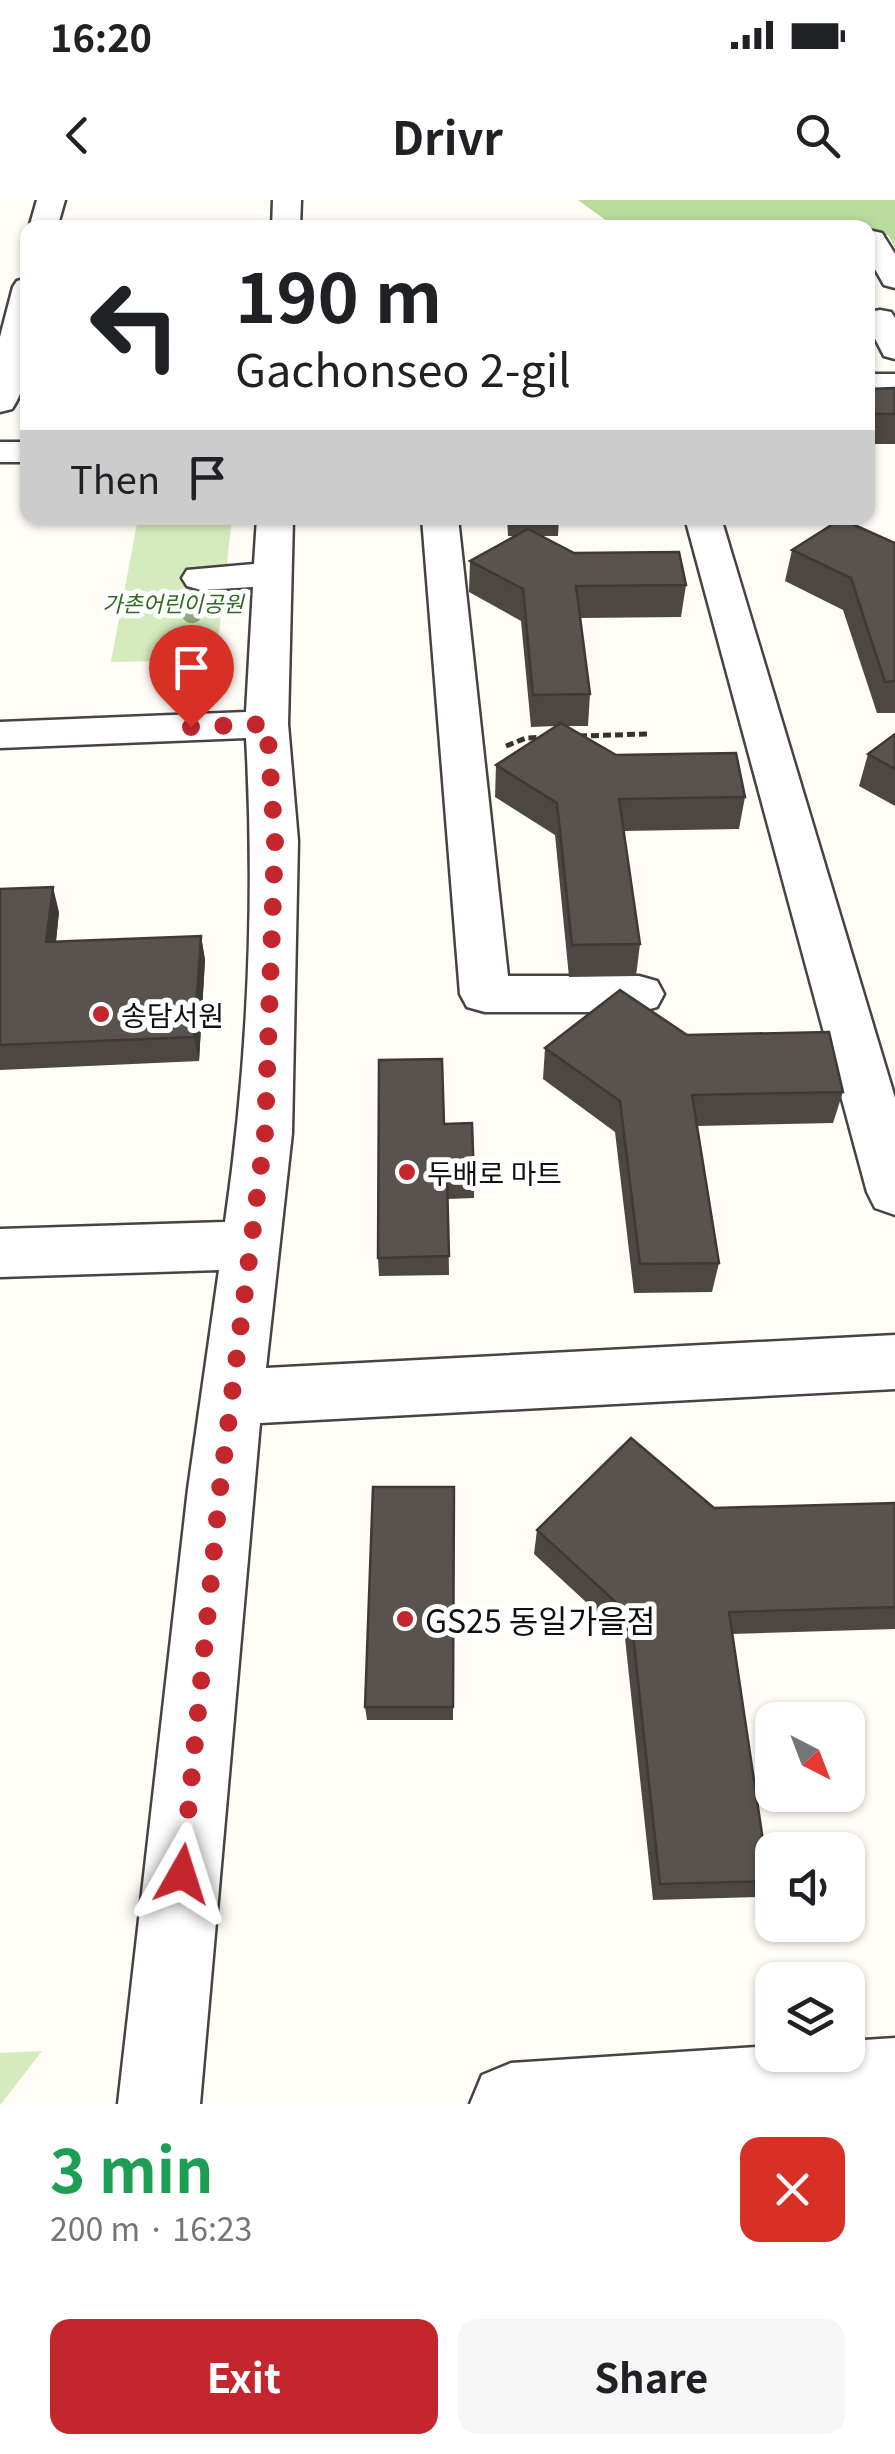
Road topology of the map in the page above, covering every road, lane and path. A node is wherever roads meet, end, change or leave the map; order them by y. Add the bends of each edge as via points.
1 (875, 243) edge
2 (895, 278) edge
3 (20, 286) edge
4 (880, 319) dead end
5 (895, 349) edge
6 (0, 402) edge
7 (275, 525) edge
8 (441, 525) edge
9 (704, 525) edge
10 (273, 575) junction
11 (200, 578) dead end
12 (267, 724) junction
13 (647, 734) dead end
14 (0, 735) edge
15 (561, 736) edge
16 (578, 736) edge
17 (463, 764) junction
18 (639, 994) dead end
19 (895, 1192) edge
20 (252, 1246) junction
21 (0, 1253) edge
22 (895, 1362) edge
23 (233, 1397) junction
24 (895, 2079) edge
25 (159, 2104) edge
26 (512, 2104) edge

1 - 2 street
3 - 6 street
4 - 5 street
7 - 10 street
8 - 17 street
9 - 19 street
10 - 11 street
10 - 12 street
12 - 14 street
12 - 20 street via 275,842 265,1133
13 - 16 path
15 - 17 path via 526,738
17 - 18 street via 485,994
20 - 21 street
20 - 23 street
22 - 23 street
23 - 25 street
24 - 26 street

